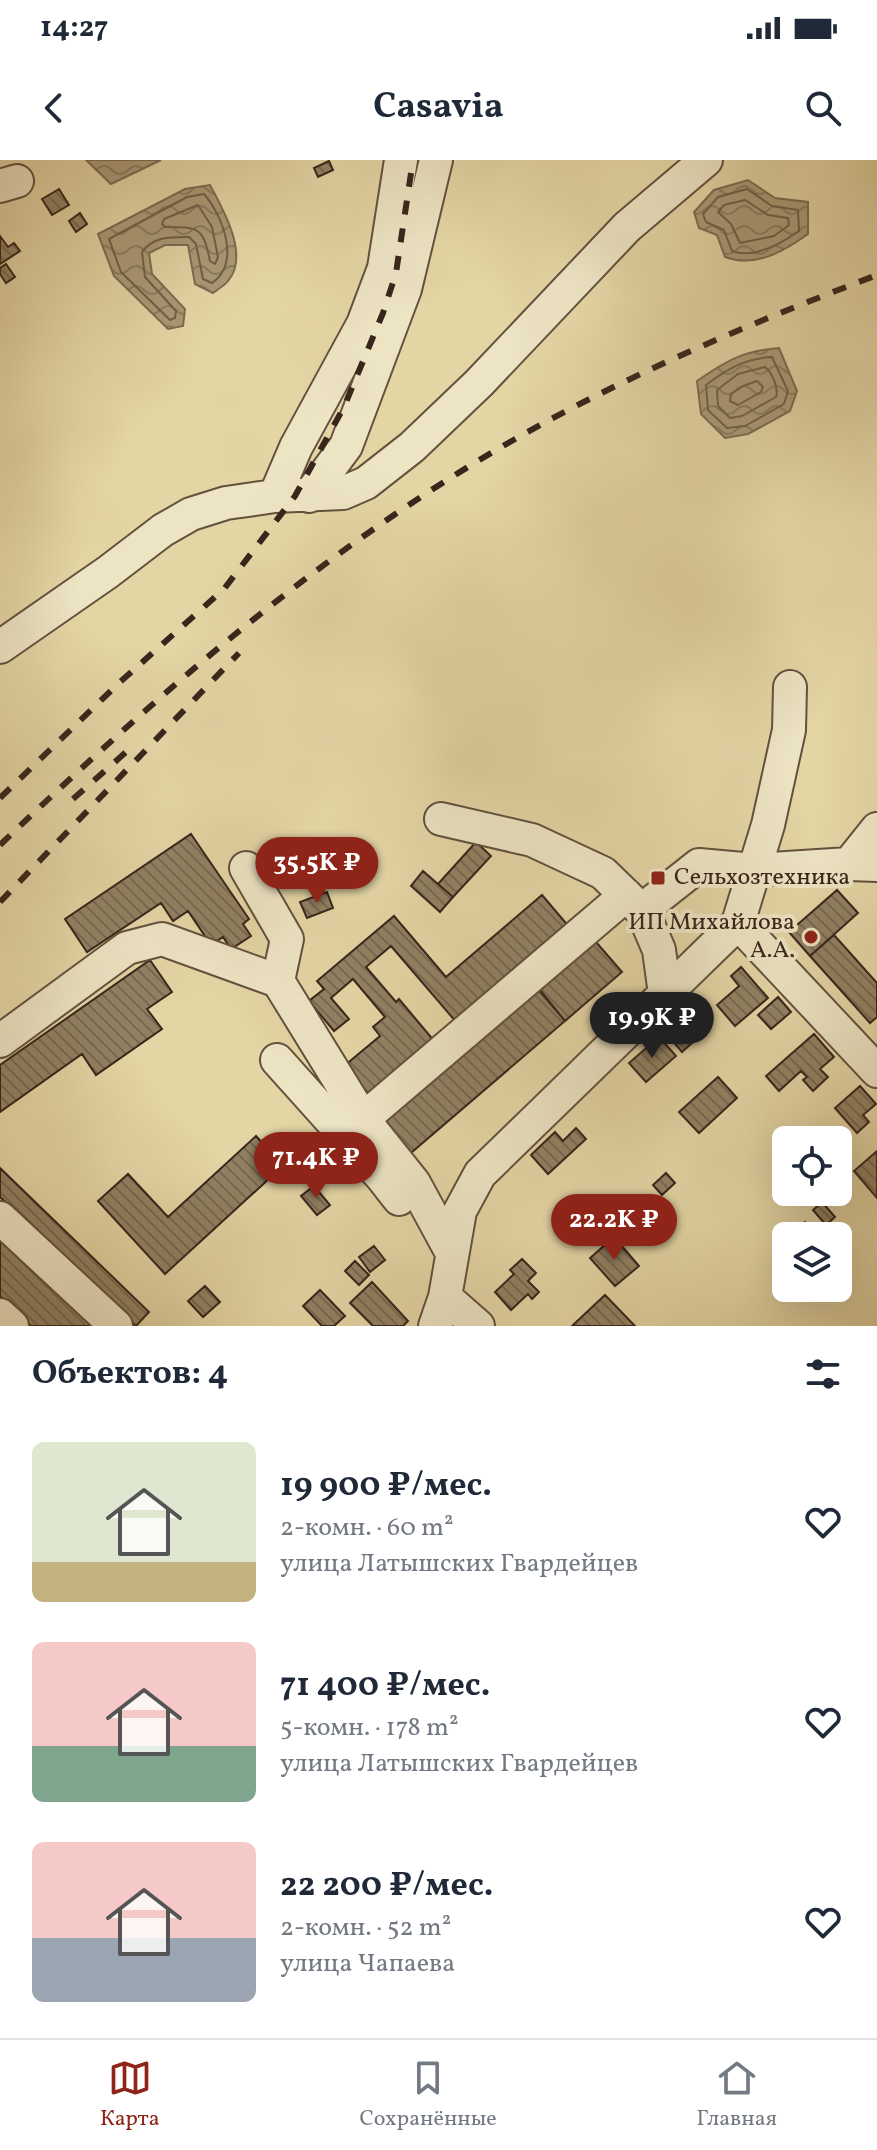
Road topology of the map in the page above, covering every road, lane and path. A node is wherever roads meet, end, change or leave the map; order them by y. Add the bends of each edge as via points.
1 (401, 160) edge
2 (436, 160) edge
3 (706, 160) edge
4 (275, 496) junction
5 (309, 496) junction
6 (0, 647) edge
7 (790, 687) dead end
8 (441, 819) dead end
9 (877, 829) edge
10 (863, 864) edge
11 (246, 868) dead end
12 (754, 870) junction
13 (634, 902) junction
14 (738, 923) junction
15 (278, 981) junction
16 (665, 994) junction
17 (0, 1041) edge
18 (277, 1060) dead end
19 (877, 1071) edge
20 (363, 1119) junction
21 (0, 1218) edge
22 (452, 1253) junction
23 (440, 1311) edge
24 (0, 1315) edge
25 (12, 1326) edge
26 (116, 1326) edge
27 (478, 1326) edge

1 - 4 street via 384,268 363,324
2 - 5 street via 405,289 346,446
3 - 5 street via 627,227 412,447 366,483 343,493
4 - 5 street
4 - 6 street via 191,514
7 - 12 street via 789,730
8 - 13 street via 532,840 603,873
9 - 10 street
10 - 12 street
11 - 15 street via 287,939
12 - 13 street via 699,865
12 - 14 street
13 - 16 street via 659,950
13 - 20 street
14 - 16 street
14 - 19 street
15 - 17 street via 162,939 127,948
15 - 20 street
16 - 22 street via 480,1174 460,1211
18 - 22 street via 408,1212
20 - 22 street via 414,1183
21 - 26 street
22 - 23 street
23 - 27 street
24 - 25 street

